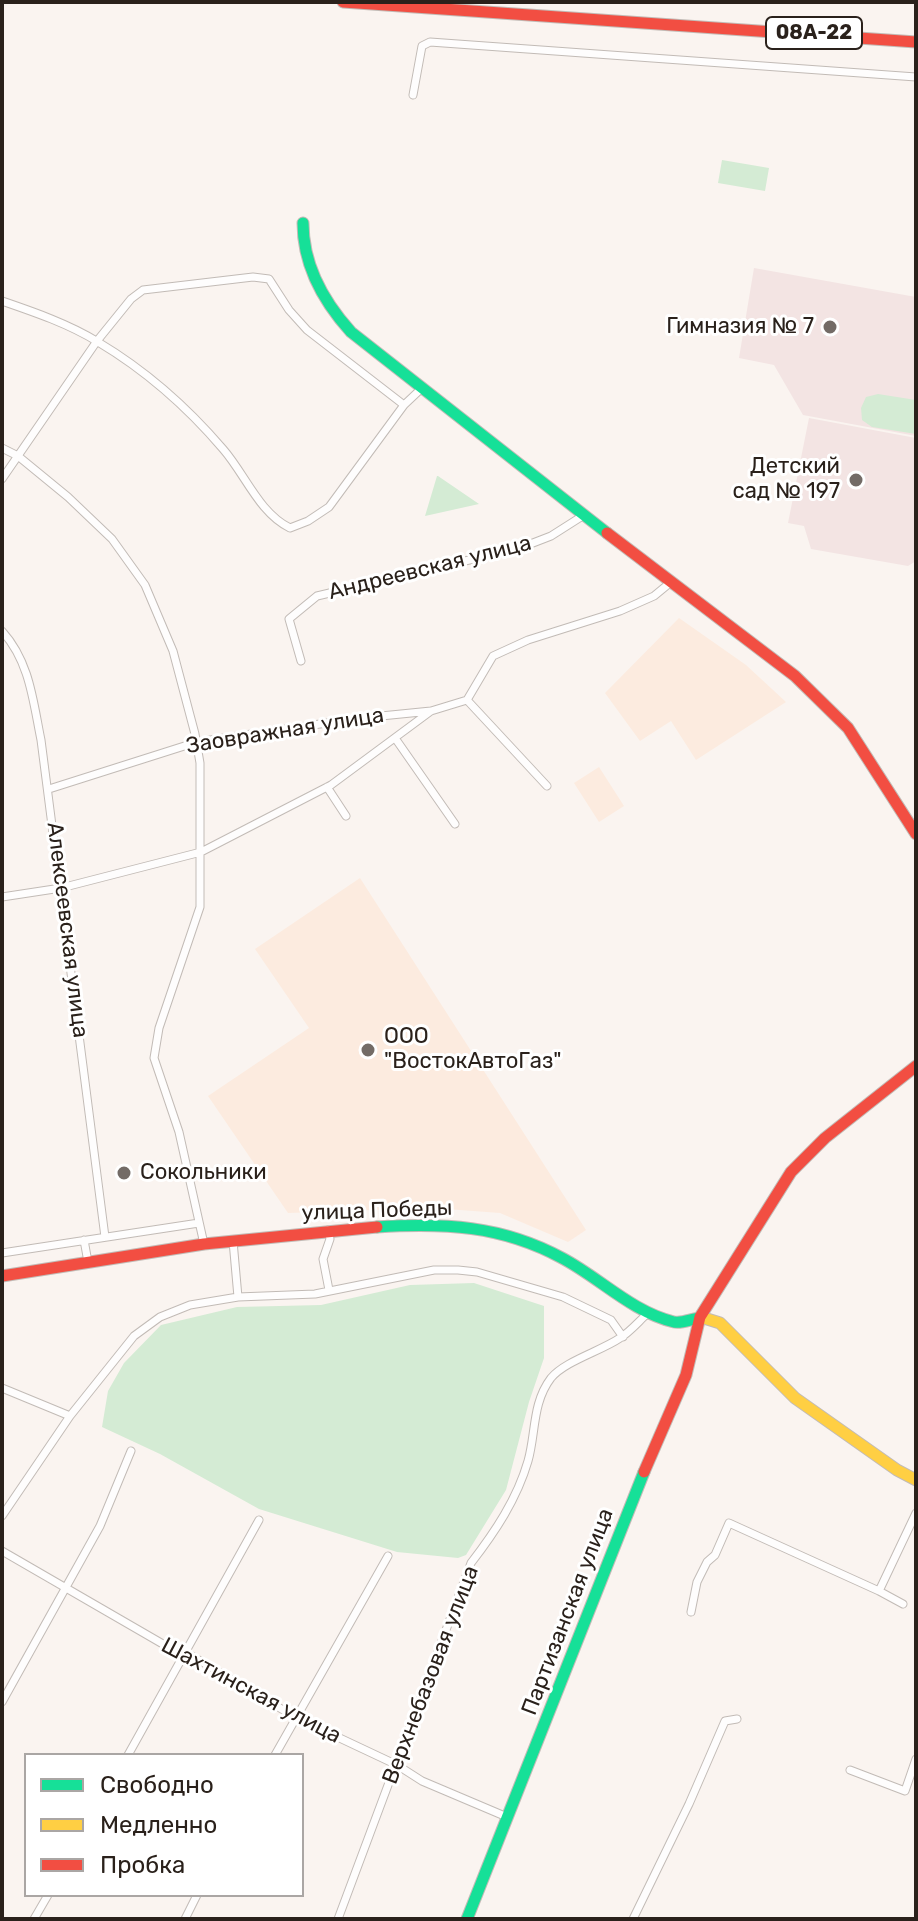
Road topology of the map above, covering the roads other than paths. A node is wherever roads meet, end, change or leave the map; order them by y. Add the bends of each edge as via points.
1 (343, 2) edge
2 (916, 42) edge
3 (916, 77) edge
4 (413, 95) dead end
5 (303, 223) dead end
6 (2, 301) edge
7 (97, 341) junction
8 (422, 388) junction
9 (404, 405) junction
10 (2, 448) edge
11 (18, 456) junction
12 (2, 479) edge
13 (584, 515) junction
14 (671, 582) junction
15 (2, 631) edge
16 (301, 661) dead end
17 (467, 700) junction
18 (431, 711) junction
19 (395, 738) junction
20 (197, 742) junction
21 (547, 786) dead end
22 (49, 789) junction
23 (323, 789) junction
24 (346, 816) dead end
25 (455, 824) dead end
26 (916, 834) edge
27 (201, 852) junction
28 (61, 888) junction
29 (2, 897) edge
30 (916, 1066) edge
31 (199, 1223) junction
32 (328, 1230) junction
33 (105, 1237) junction
34 (84, 1240) junction
35 (233, 1241) junction
36 (204, 1244) junction
37 (2, 1253) edge
38 (88, 1262) junction
39 (2, 1276) edge
40 (329, 1290) junction
41 (238, 1297) junction
42 (648, 1313) junction
43 (700, 1317) junction
44 (623, 1337) junction
45 (2, 1388) edge
46 (70, 1416) junction
47 (131, 1451) dead end
48 (916, 1480) edge
49 (916, 1513) edge
50 (2, 1516) edge
51 (259, 1520) dead end
52 (2, 1551) edge
53 (388, 1556) dead end
54 (66, 1586) junction
55 (879, 1591) junction
56 (903, 1604) dead end
57 (691, 1612) dead end
58 (187, 1653) junction
59 (2, 1702) edge
60 (295, 1717) junction
61 (737, 1719) dead end
62 (129, 1753) edge
63 (276, 1753) edge
64 (916, 1759) edge
65 (397, 1765) junction
66 (850, 1770) dead end
67 (507, 1817) junction
68 (47, 1897) edge
69 (196, 1897) edge
70 (34, 1919) edge
71 (185, 1919) edge
72 (338, 1919) edge
73 (467, 1919) edge
74 (633, 1919) edge

1 - 2 main road, 08А-22
3 - 4 street via 430,42 422,46
5 - 8 main road via 313,277 336,315
6 - 7 street
7 - 9 street via 143,290 265,278 307,330
7 - 9 street via 181,404 225,451 269,512 290,528 329,507
7 - 11 street
8 - 9 street
8 - 13 main road
10 - 11 street
11 - 12 street
11 - 20 street via 112,539 145,585 173,651
13 - 14 main road
13 - 16 street, Андреевская улица via 520,548 317,596 289,619
14 - 17 street via 620,611 493,656
14 - 26 main road via 795,676 848,728
15 - 22 street, Алексеевская улица via 27,672
17 - 18 street
17 - 21 street
18 - 19 street
18 - 20 street, Заовражная улица
19 - 23 street
19 - 25 street
20 - 22 street, Заовражная улица
20 - 27 street
22 - 28 street, Алексеевская улица
23 - 24 street
23 - 27 street
27 - 28 street
27 - 31 street via 200,907 154,1046
28 - 29 street
28 - 33 street, Алексеевская улица
30 - 43 main road, Партизанская улица via 791,1172
31 - 33 street
31 - 36 street
32 - 35 main road, улица Победы
32 - 40 street via 323,1259
32 - 42 main road, улица Победы via 433,1224 481,1229 562,1258
33 - 34 street
34 - 37 street
34 - 38 street
35 - 36 main road, улица Победы
35 - 41 street
36 - 38 main road, улица Победы
38 - 39 main road, улица Победы
40 - 41 street
40 - 44 street via 434,1270 477,1272 563,1297 611,1320
41 - 46 street via 190,1305 160,1317 134,1336
42 - 43 main road, улица Победы via 678,1323
42 - 44 street, Верхнебазовая улица
43 - 48 main road via 720,1323 795,1398
43 - 67 main road, Партизанская улица via 686,1375
44 - 65 street, Верхнебазовая улица via 556,1372 544,1390 519,1484 471,1563
45 - 46 street
46 - 50 street
47 - 54 street via 100,1526
49 - 55 street
51 - 58 street
52 - 54 street, Шахтинская улица
53 - 60 street
54 - 58 street, Шахтинская улица
54 - 59 street
55 - 56 street
55 - 57 street via 732,1522 702,1571
58 - 60 street, Шахтинская улица
58 - 62 street
60 - 63 street
60 - 65 street, Шахтинская улица
61 - 74 street via 725,1721
64 - 66 street via 905,1791
65 - 67 street, Шахтинская улица
65 - 72 street, Верхнебазовая улица
67 - 73 main road, Партизанская улица
68 - 70 street
69 - 71 street

